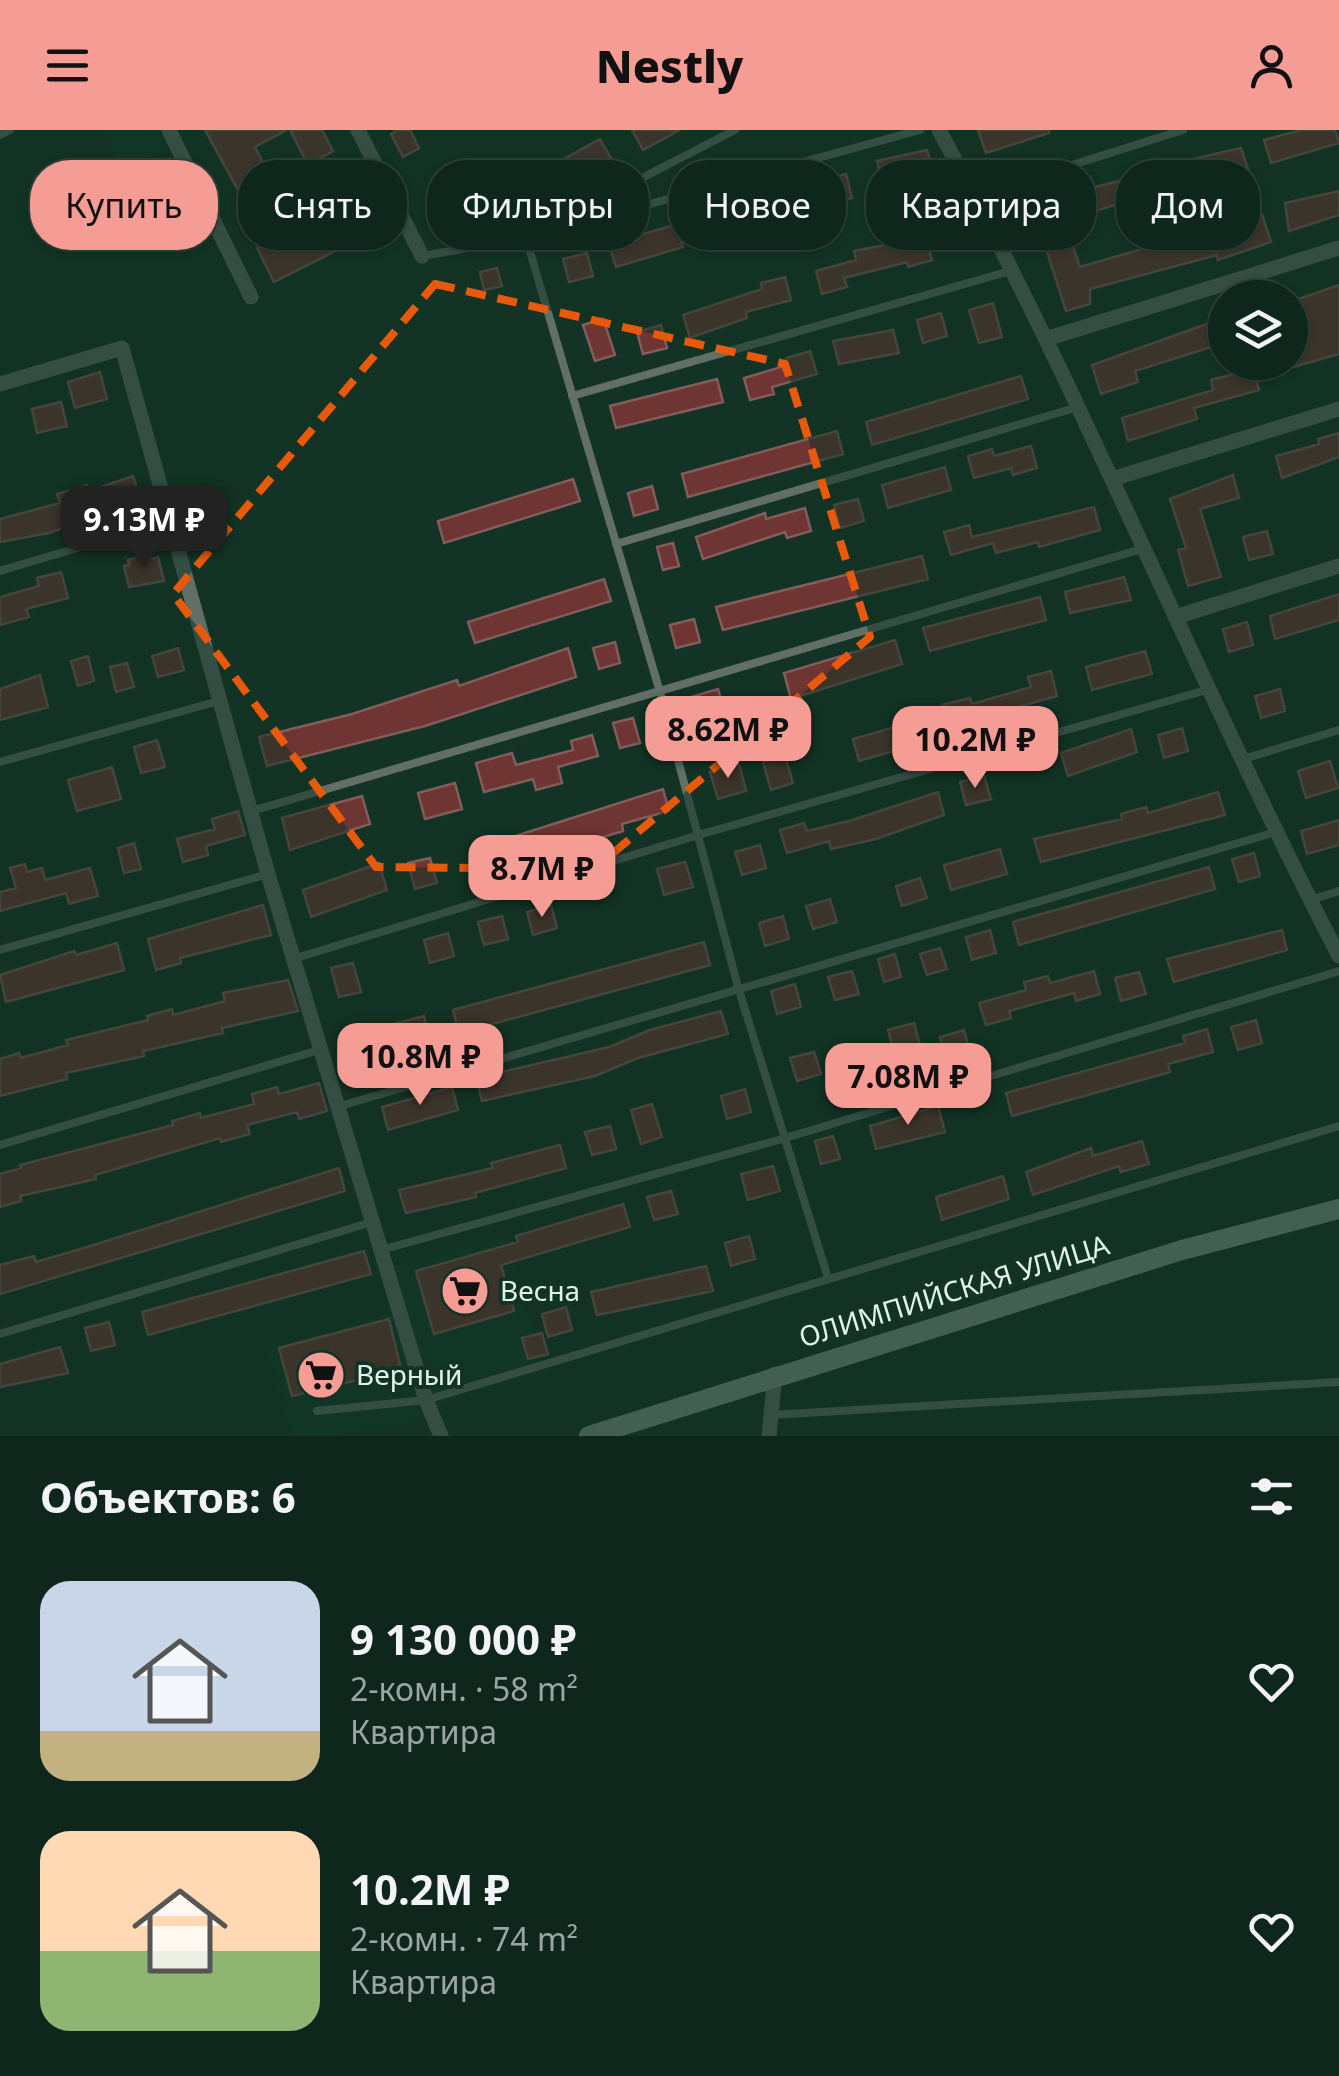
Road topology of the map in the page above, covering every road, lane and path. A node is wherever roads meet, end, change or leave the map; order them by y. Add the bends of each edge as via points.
1 (10, 130) edge
2 (169, 130) edge
3 (358, 130) edge
4 (735, 130) edge
5 (920, 130) edge
6 (938, 130) edge
7 (1183, 130) edge
8 (0, 135) edge
9 (954, 160) edge
10 (1088, 160) edge
11 (649, 174) edge
12 (649, 204) edge
13 (1339, 248) edge
14 (457, 250) edge
15 (529, 250) edge
16 (1003, 250) edge
17 (422, 256) joint
18 (1014, 270) junction
19 (251, 297) dead end
20 (1046, 339) junction
21 (0, 384) edge
22 (572, 396) junction
23 (1078, 407) junction
24 (1339, 409) edge
25 (1112, 480) junction
26 (171, 520) junction
27 (616, 544) junction
28 (1145, 548) junction
29 (1339, 566) edge
30 (0, 571) edge
31 (1174, 618) junction
32 (1210, 689) junction
33 (660, 692) junction
34 (222, 700) junction
35 (1339, 730) edge
36 (1240, 760) junction
37 (0, 762) edge
38 (252, 811) junction
39 (1278, 831) junction
40 (695, 836) junction
41 (268, 874) junction
42 (1339, 890) edge
43 (1310, 900) junction
44 (0, 950) edge
45 (1339, 956) edge
46 (293, 959) junction
47 (1339, 972) edge
48 (738, 987) junction
49 (322, 1050) junction
50 (340, 1106) junction
51 (1339, 1126) edge
52 (782, 1139) junction
53 (0, 1145) edge
54 (1339, 1208) edge
55 (372, 1222) junction
56 (381, 1250) junction
57 (828, 1278) junction
58 (0, 1334) edge
59 (776, 1374) junction
60 (1339, 1382) edge
61 (426, 1400) junction
62 (317, 1410) dead end
63 (770, 1415) junction
64 (441, 1436) edge
65 (588, 1436) edge
66 (769, 1436) edge

1 - 8 lane
2 - 19 street
3 - 17 street
4 - 11 lane
5 - 12 lane
6 - 9 street
7 - 10 lane
13 - 20 street
14 - 17 lane
15 - 22 lane
16 - 18 street
18 - 20 street
18 - 22 lane
20 - 23 street
21 - 26 street via 122,348
22 - 27 lane
23 - 25 street
23 - 27 lane
24 - 25 street
25 - 28 street
26 - 30 lane
26 - 34 street
27 - 33 lane
28 - 31 street
28 - 33 lane
29 - 31 street
31 - 32 street
32 - 36 street
32 - 40 lane
33 - 38 lane
33 - 40 lane
34 - 37 lane
34 - 38 street
35 - 36 lane
36 - 39 street
38 - 41 street
39 - 43 street
39 - 48 lane
40 - 46 lane
40 - 48 lane
41 - 44 lane
41 - 46 street
42 - 43 lane
43 - 45 street
46 - 49 street
47 - 52 lane
48 - 50 lane
48 - 52 lane
49 - 50 street
49 - 53 lane
50 - 55 street
51 - 57 lane
52 - 56 lane
52 - 57 lane
54 - 59 street, ОЛИМПИЙСКАЯ УЛИЦА
55 - 56 street
55 - 58 lane
56 - 61 street
57 - 61 lane
59 - 63 street
59 - 65 street, ОЛИМПИЙСКАЯ УЛИЦА
60 - 63 lane
61 - 62 lane
61 - 64 street
63 - 66 street

